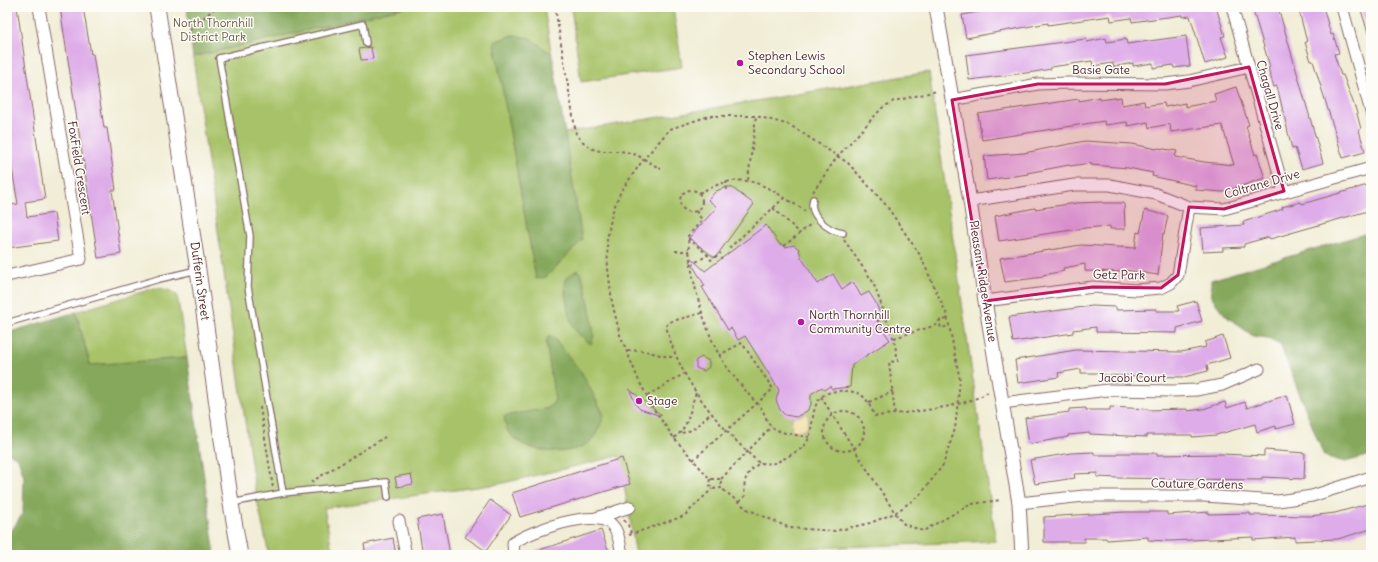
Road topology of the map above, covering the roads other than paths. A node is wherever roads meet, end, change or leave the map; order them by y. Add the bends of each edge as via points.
1 (39, 7) edge
2 (157, 7) edge
3 (936, 7) edge
4 (1232, 7) edge
5 (1342, 7) edge
6 (366, 43) dead end
7 (1249, 67) junction
8 (952, 100) junction
9 (1371, 112) edge
10 (1371, 168) edge
11 (1284, 190) junction
12 (812, 197) road end
13 (970, 201) junction
14 (1189, 207) junction
15 (843, 235) road end
16 (198, 270) junction
17 (7, 276) edge
18 (985, 301) junction
19 (7, 323) edge
20 (1259, 369) dead end
21 (1002, 404) junction
22 (1371, 477) edge
23 (283, 493) junction
24 (388, 497) dead end
25 (1019, 503) junction
26 (231, 504) junction
27 (630, 507) dead end
28 (596, 518) junction
29 (399, 521) dead end
30 (240, 555) edge
31 (406, 555) edge
32 (514, 555) edge
33 (622, 555) edge
34 (1022, 555) edge

1 - 17 street, FoxField Crescent via 81,259
2 - 16 main road, Dufferin Street
3 - 8 street, Pleasant Ridge Avenue
4 - 7 street, Chagall Drive
5 - 9 street
6 - 23 lane via 363,24 219,58 250,236 248,287
7 - 8 street, Basie Gate via 1165,84 1038,84
7 - 11 street, Chagall Drive
8 - 13 street, Pleasant Ridge Avenue
10 - 11 street, Coltrane Drive
11 - 14 street, Coltrane Drive via 1224,209
12 - 15 lane via 814,213 828,228
13 - 14 street, Coltrane Drive via 1074,186 1110,186 1156,194
13 - 18 street, Pleasant Ridge Avenue
14 - 18 street, Getz Park via 1178,275 1171,283 1161,288 1137,290 1093,287
16 - 19 lane
16 - 26 main road, Dufferin Street
18 - 21 street, Pleasant Ridge Avenue
20 - 21 street, Jacobi Court via 1222,385 1196,390 1108,390
21 - 25 street, Pleasant Ridge Avenue
22 - 25 street, Couture Gardens via 1312,496 1278,501 1204,496 1084,496
23 - 24 lane via 386,482
23 - 26 lane
25 - 34 street, Pleasant Ridge Avenue
26 - 30 main road, Dufferin Street
27 - 28 street
28 - 32 street via 545,528 522,536 513,543
28 - 33 street via 613,525
29 - 31 street

